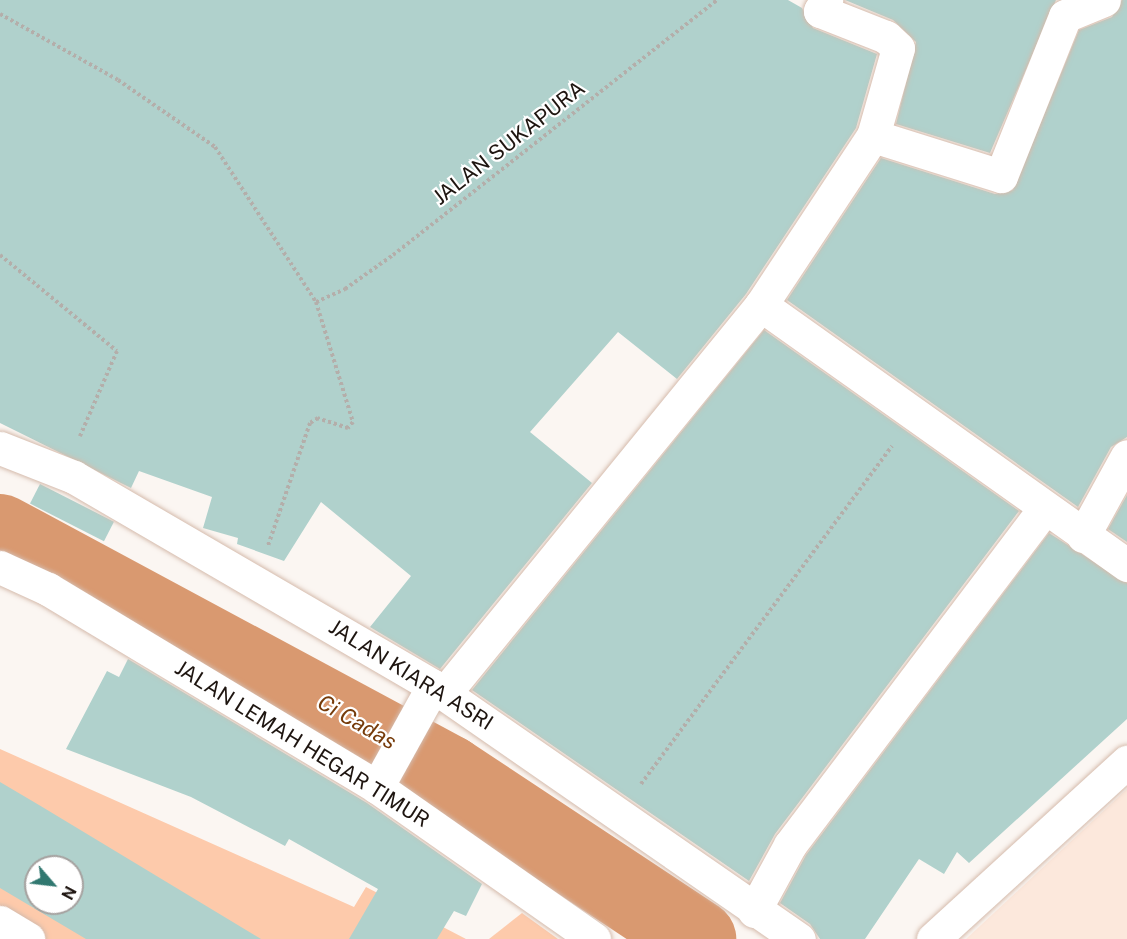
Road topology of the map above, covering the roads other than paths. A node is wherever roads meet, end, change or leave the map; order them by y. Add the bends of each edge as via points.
1 (826, 0) edge
2 (1104, 0) edge
3 (873, 136) junction
4 (761, 304) junction
5 (0, 448) edge
6 (1127, 456) edge
7 (1044, 509) junction
8 (1083, 536) junction
9 (1127, 565) edge
10 (0, 567) edge
11 (431, 697) junction
12 (1127, 762) edge
13 (380, 782) junction
14 (754, 911) junction
15 (0, 922) edge
16 (28, 939) edge
17 (594, 939) edge
18 (799, 939) edge
19 (933, 939) edge

1 - 3 street via 820,11 886,37 898,48
2 - 3 street via 1065,16 1001,176
3 - 4 street
4 - 7 street via 918,411
4 - 11 street
5 - 11 street, JALAN KIARA ASRI via 64,473 257,581
6 - 8 street
7 - 8 street
7 - 14 street via 790,845
8 - 9 street
10 - 13 street, JALAN LEMAH HEGAR TIMUR via 48,589
11 - 13 street
11 - 14 street, JALAN KIARA ASRI via 620,813
12 - 19 street
13 - 17 street, JALAN LEMAH HEGAR TIMUR
14 - 18 street, JALAN KIARA ASRI
15 - 16 street

